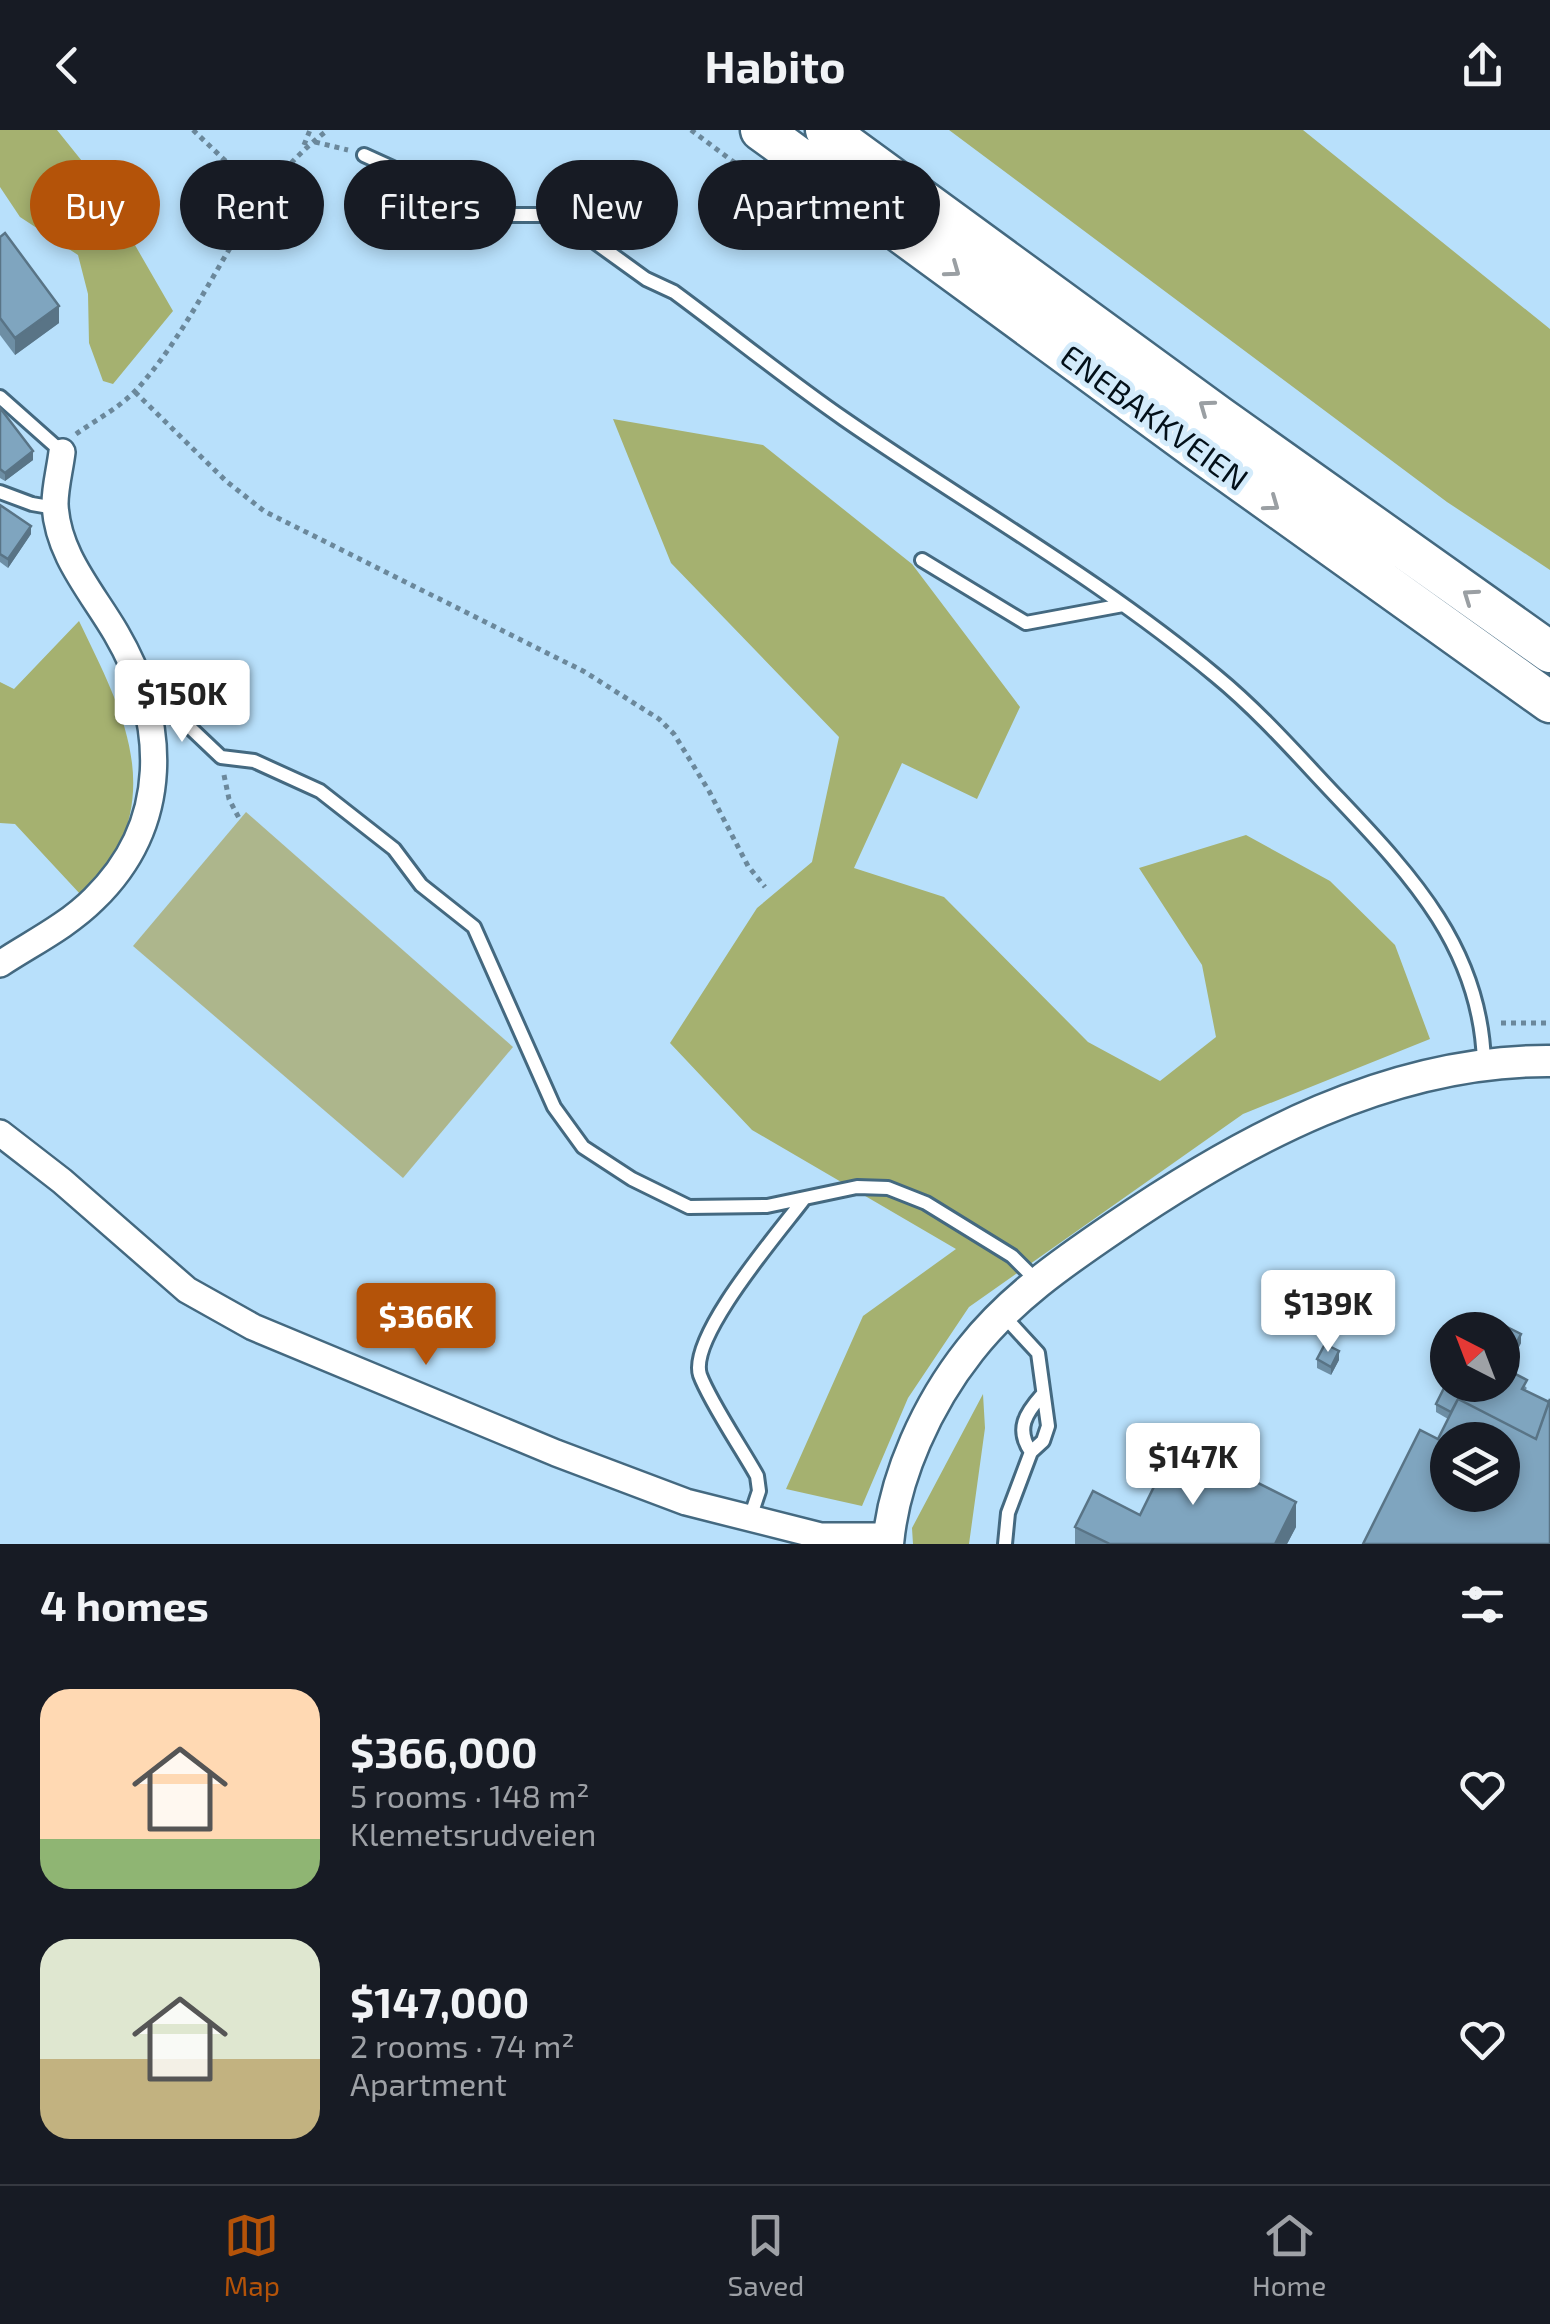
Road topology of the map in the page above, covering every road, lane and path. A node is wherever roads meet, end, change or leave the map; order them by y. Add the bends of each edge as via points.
1 (194, 130) edge
2 (310, 130) edge
3 (328, 130) edge
4 (691, 130) edge
5 (762, 130) edge
6 (826, 130) edge
7 (312, 142) junction
8 (303, 148) junction
9 (364, 155) joint
10 (223, 160) edge
11 (293, 160) edge
12 (731, 160) edge
13 (230, 250) edge
14 (135, 392) junction
15 (0, 397) edge
16 (62, 452) junction
17 (0, 492) edge
18 (55, 508) junction
19 (922, 560) dead end
20 (1123, 605) junction
21 (1550, 652) edge
22 (1550, 702) edge
23 (148, 708) junction
24 (221, 757) junction
25 (240, 820) dead end
26 (766, 887) dead end
27 (0, 964) edge
28 (1550, 1023) edge
29 (1483, 1024) junction
30 (1550, 1060) edge
31 (1484, 1066) junction
32 (0, 1133) edge
33 (804, 1199) junction
34 (1038, 1282) junction
35 (1002, 1314) junction
36 (1042, 1394) junction
37 (1031, 1452) junction
38 (750, 1521) junction
39 (818, 1540) edge
40 (888, 1540) edge
41 (1005, 1544) edge

1 - 10 path
2 - 8 path
3 - 7 path
4 - 12 path
5 -> 22 highway, ENEBAKKVEIEN
21 -> 6 highway, ENEBAKKVEIEN
7 - 8 path
7 - 9 path via 344,148 357,160
8 - 11 path
9 - 20 lane via 496,214 548,215 574,227
13 - 14 path via 182,332
14 - 16 path via 71,437
14 - 26 path via 264,511 586,672 659,718
15 - 16 lane
16 - 18 street
17 - 18 lane
18 - 23 street via 62,544 136,670
19 - 20 lane via 1026,622
20 - 29 lane via 1256,712 1388,853 1455,946
23 - 24 lane via 182,720
23 - 27 street via 155,748 152,790 127,860 91,903
24 - 25 path
24 - 33 lane via 254,761 320,791 394,849 420,885 474,926 554,1107 583,1148 688,1207
28 - 29 path
29 - 31 lane
30 - 31 street
31 - 34 street via 1330,1105 1264,1136
32 - 38 street via 187,1290 253,1327 556,1453
33 - 34 lane via 857,1187 888,1188 926,1203 1012,1256
33 - 38 lane via 712,1324 702,1350 699,1372 757,1476
34 - 35 street
35 - 36 lane via 1038,1353
35 - 40 street via 933,1406 901,1484
36 - 37 lane via 1048,1426
36 - 37 lane via 1022,1422
37 - 41 lane via 1008,1512
38 - 39 street
39 - 40 street

